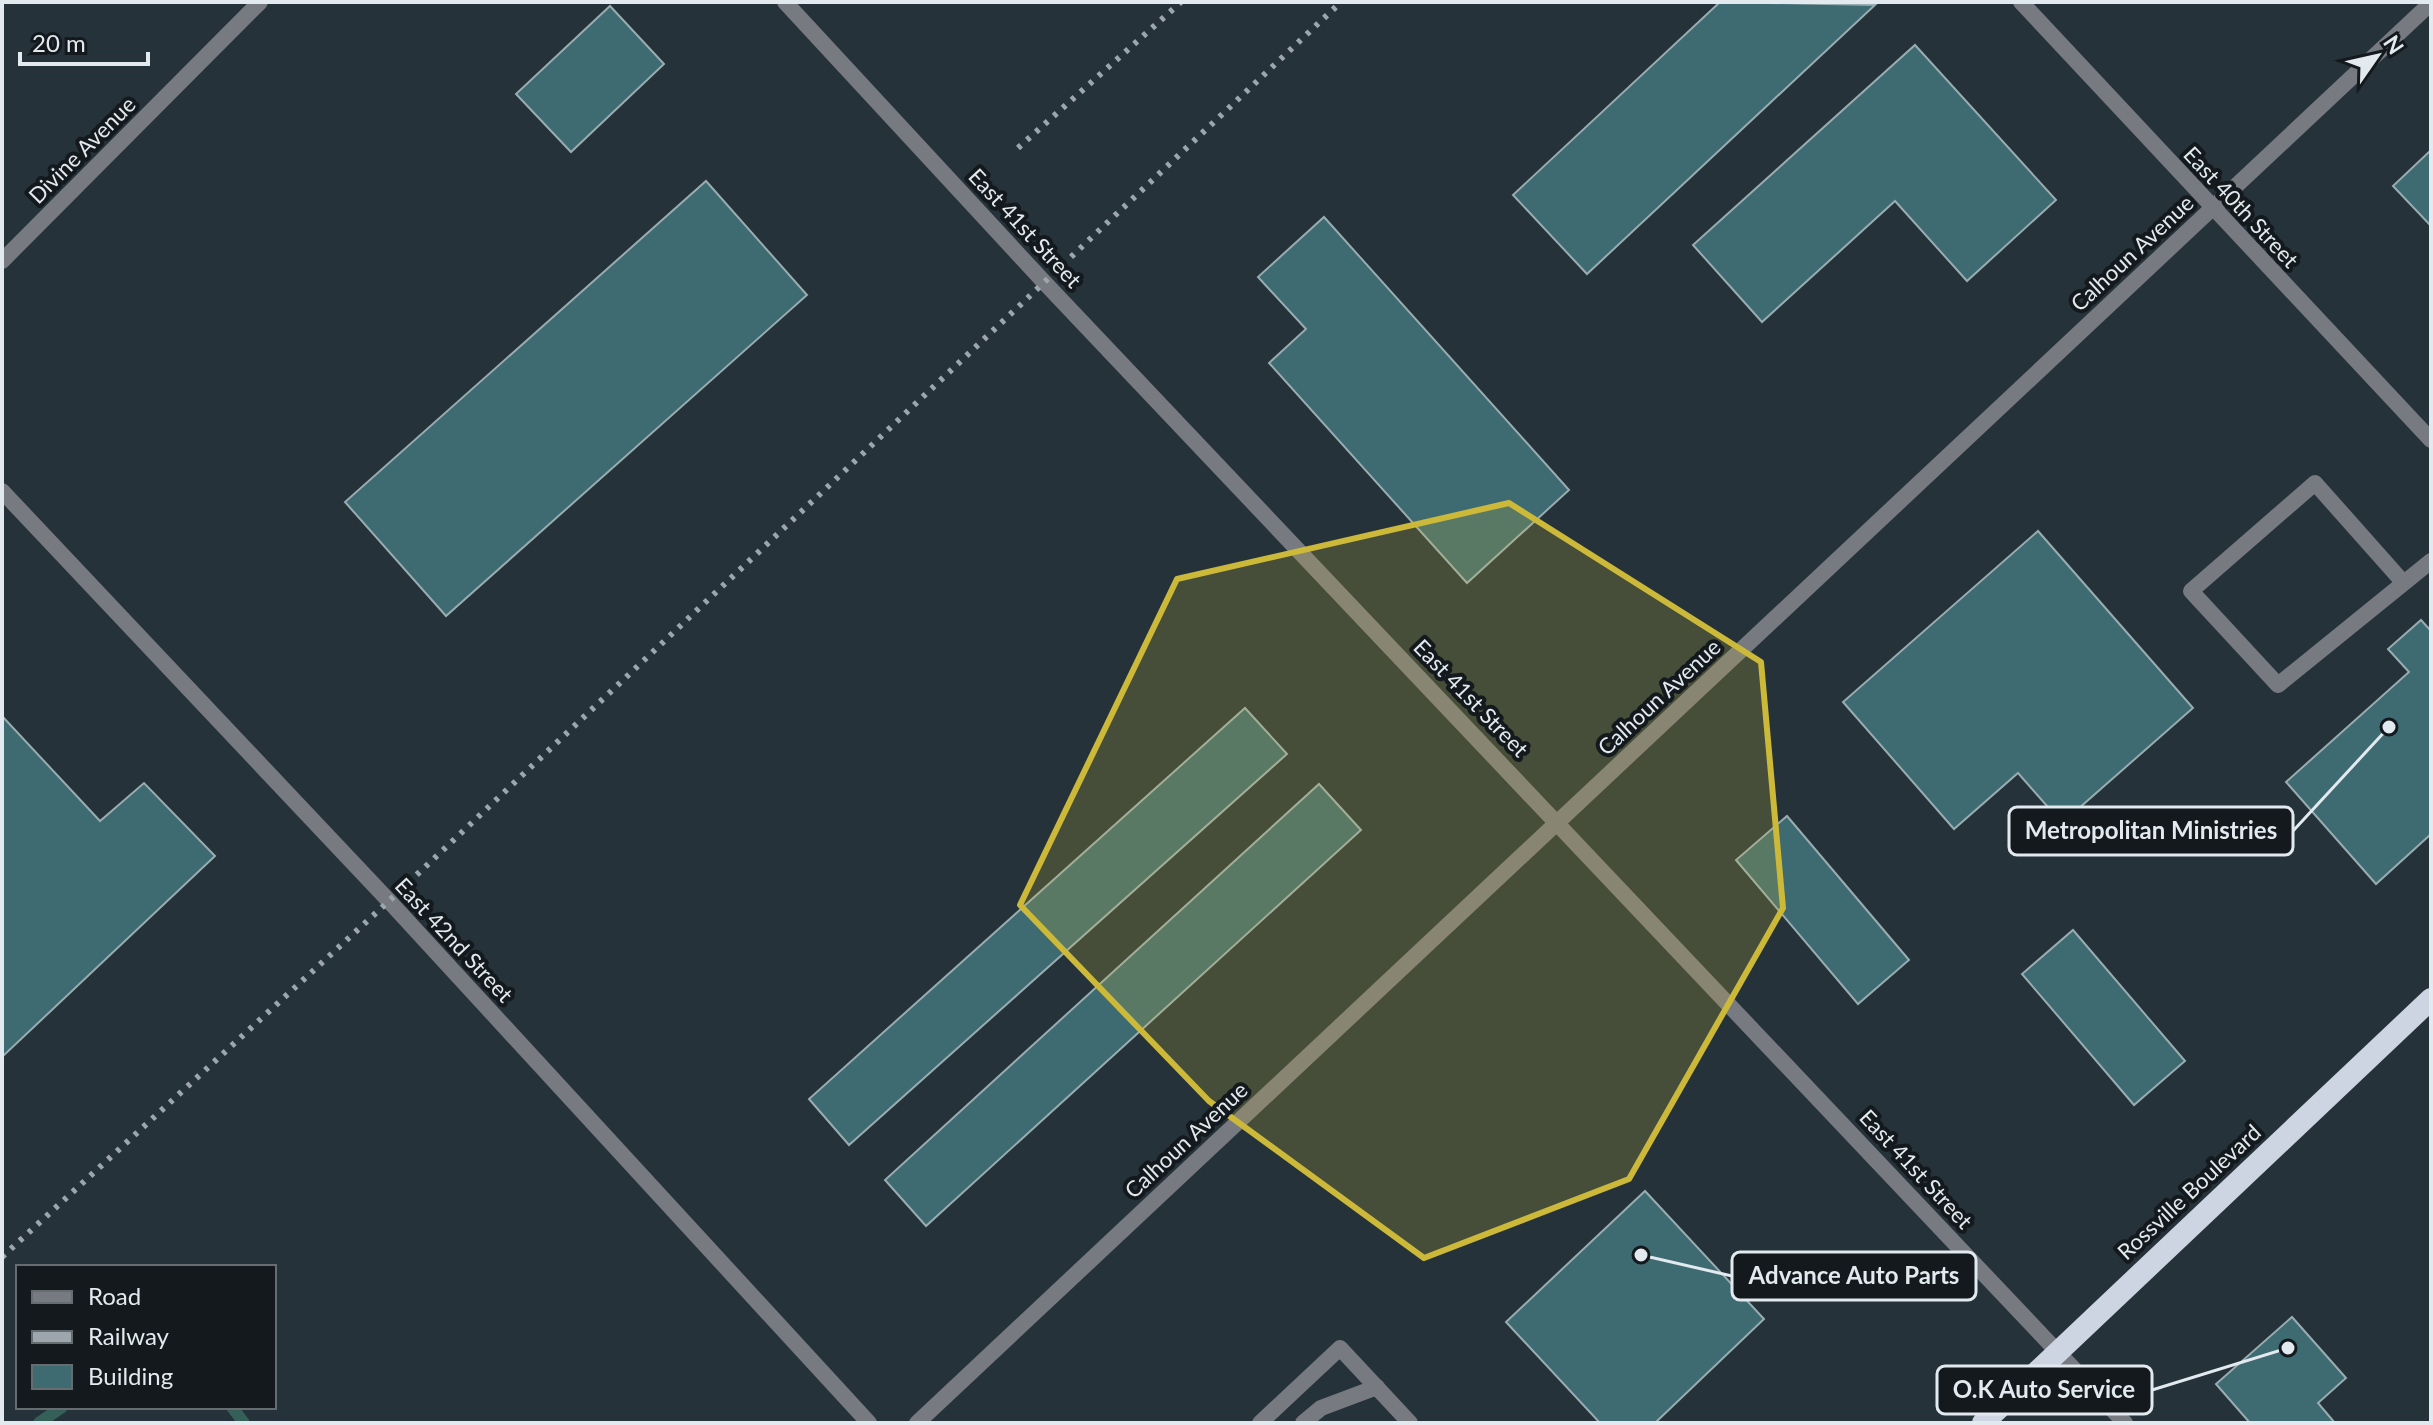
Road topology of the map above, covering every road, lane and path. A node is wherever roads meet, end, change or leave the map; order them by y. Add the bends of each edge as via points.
1 (260, 2) edge
2 (785, 2) edge
3 (2021, 2) edge
4 (2431, 3) edge
5 (2211, 209) junction
6 (2, 261) edge
7 (2431, 440) edge
8 (2, 491) edge
9 (2431, 561) edge
10 (2402, 581) junction
11 (1558, 822) junction
12 (2430, 1002) edge
13 (2058, 1352) junction
14 (1377, 1387) junction
15 (869, 1423) edge
16 (917, 1423) edge
17 (1260, 1423) edge
18 (1303, 1423) edge
19 (1410, 1423) edge
20 (1983, 1423) edge
21 (2125, 1423) edge

1 - 6 street, Divine Avenue
2 - 11 street, East 41st Street
3 - 5 street, East 40th Street
4 - 5 street, Calhoun Avenue
5 - 7 street, East 40th Street
5 - 11 street, Calhoun Avenue
8 - 15 street, East 42nd Street via 389,901
9 - 10 street
10 - 10 street via 2278,685 2191,591 2315,483
11 - 13 street, East 41st Street
11 - 16 street, Calhoun Avenue
12 - 13 highway, Rossville Boulevard
13 - 20 highway, Rossville Boulevard
13 - 21 street, East 41st Street
14 - 17 street via 1340,1348
14 - 18 street via 1321,1408
14 - 19 street

